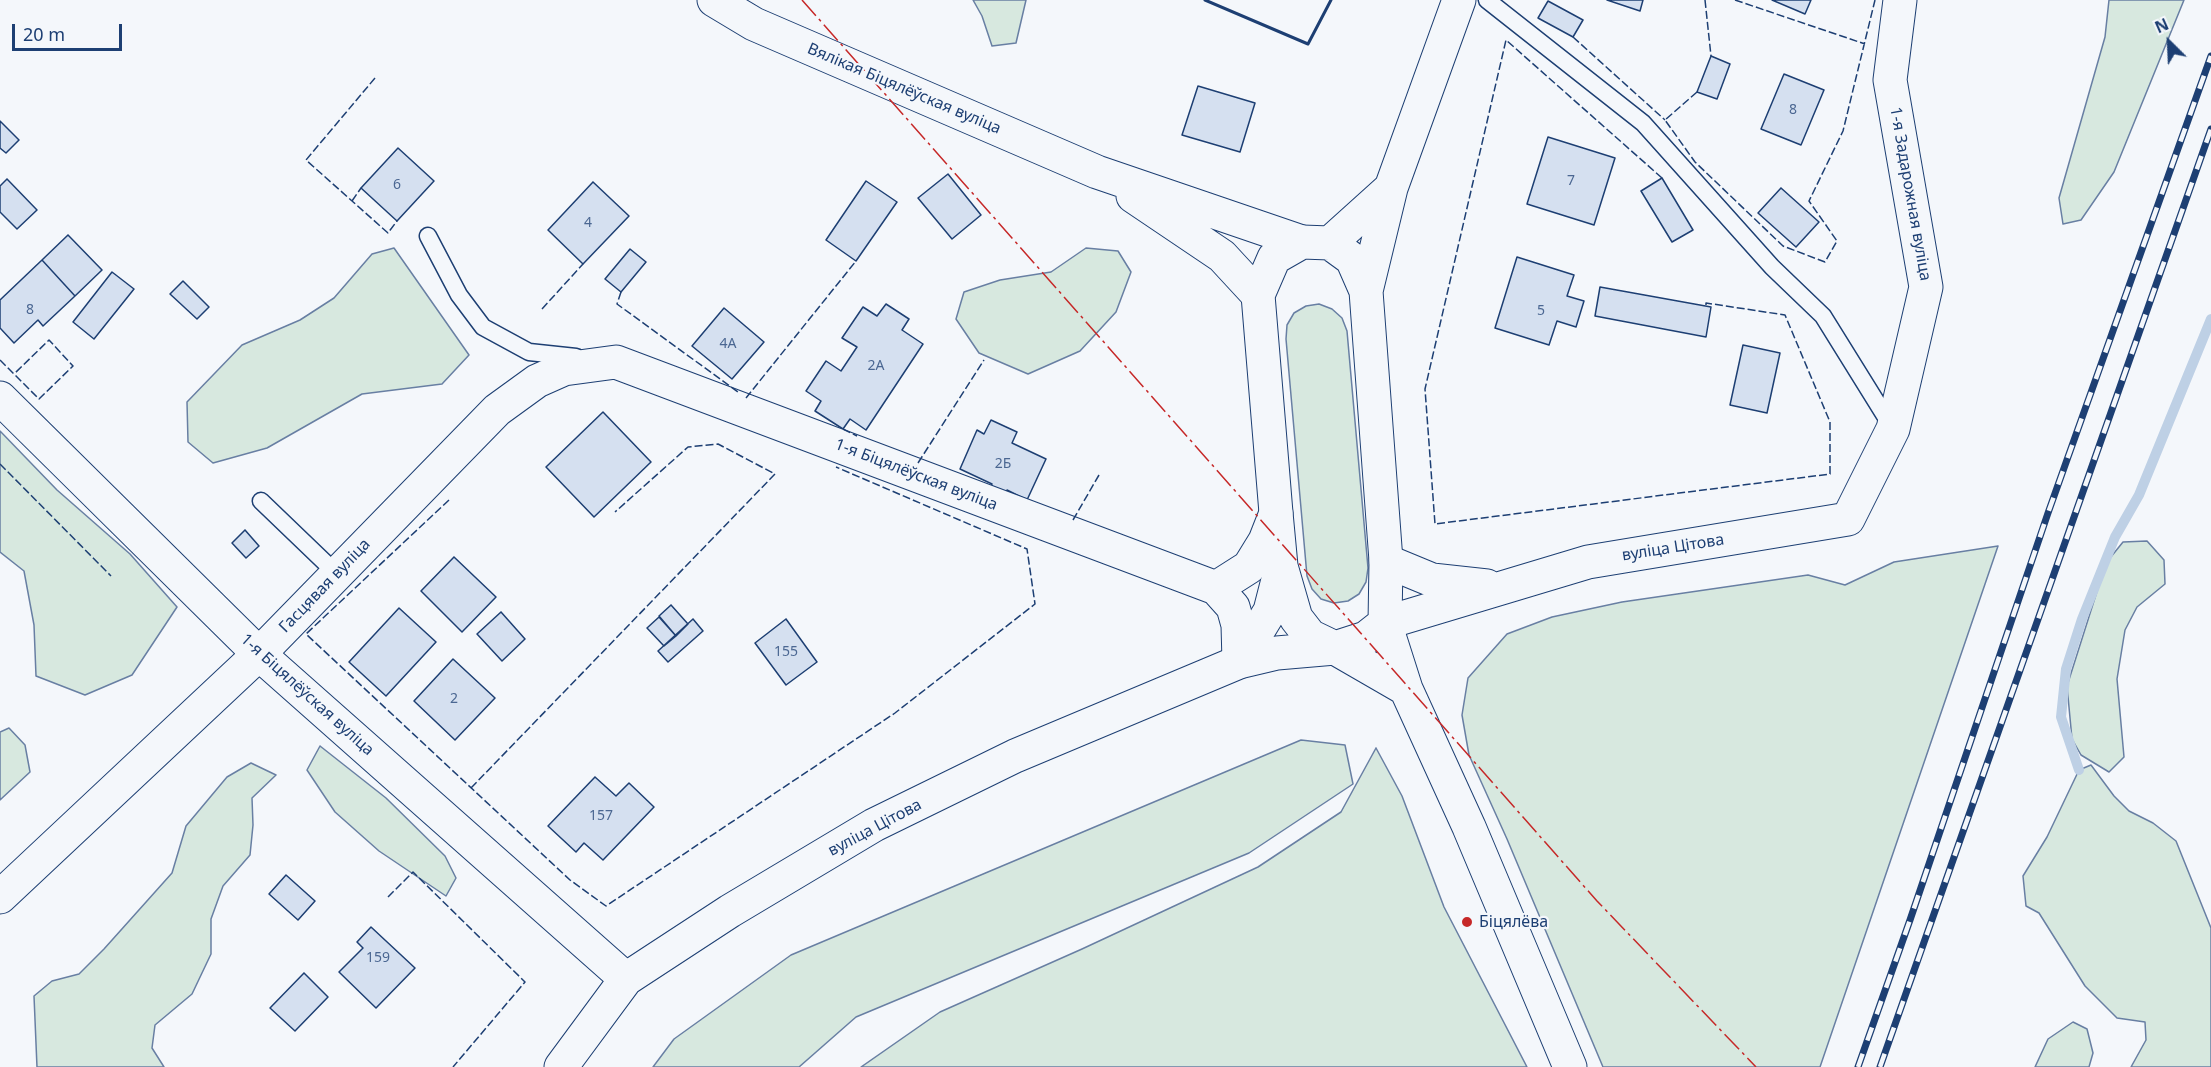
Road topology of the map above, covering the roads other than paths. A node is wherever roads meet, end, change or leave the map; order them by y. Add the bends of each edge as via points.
1 (714, 0) edge
2 (1459, 0) edge
3 (1488, 0) edge
4 (1900, 0) edge
5 (1097, 171) junction
6 (1391, 188) junction
7 (428, 236) dead end
8 (1316, 242) junction
9 (1366, 291) junction
10 (1258, 295) junction
11 (616, 362) junction
12 (0, 398) edge
13 (1893, 429) junction
14 (261, 501) dead end
15 (1275, 513) junction
16 (1848, 519) joint
17 (1386, 561) junction
18 (1281, 566) junction
19 (338, 574) junction
20 (1216, 588) junction
21 (1500, 588) junction
22 (1385, 622) junction
23 (1335, 648) junction
24 (259, 654) junction
25 (1239, 662) junction
26 (1407, 689) junction
27 (0, 897) edge
28 (626, 979) junction
29 (561, 1067) edge
30 (1570, 1067) edge

1 - 5 street, Вялікая Біцялёўская вуліца via 754,24
2 - 6 street
3 - 13 lane via 1642,123 1772,267 1823,316
4 - 13 street, 1-я Задарожная вуліца via 1890,80 1926,287
5 - 8 street, Вялікая Біцялёўская вуліца
5 - 10 street, Вялікая Біцялёўская вуліца via 1222,256
6 - 8 street
6 - 9 street
7 - 11 lane via 459,295 483,327 528,352
8 - 9 street, Вялікая Біцялёўская вуліца via 1353,259
8 - 10 street via 1274,258
9 - 17 street
10 - 15 street
11 - 19 street, Гасцявая вуліца via 564,369 537,381 497,410
11 - 20 street, 1-я Біцялёўская вуліца
12 - 24 street, 1-я Біцялёўская вуліца
13 - 16 street, 1-я Задарожная вуліца
14 - 19 lane
15 - 18 street
15 - 20 street via 1249,567
16 - 21 street, вуліца Цітова via 1588,562
17 - 21 street, вуліца Цітова via 1432,580
17 - 22 street
18 - 23 street via 1296,618 1310,636
18 - 25 street via 1270,611
19 - 24 street, Гасцявая вуліца
20 - 25 street via 1233,607 1238,625
21 - 22 street, вуліца Цітова
22 - 23 street, вуліца Цітова via 1366,638
22 - 26 street
23 - 25 street, вуліца Цітова via 1277,653
23 - 26 street
24 - 27 street, Гасцявая вуліца
24 - 28 street, 1-я Біцялёўская вуліца
25 - 28 street, вуліца Цітова via 1015,756 874,825
26 - 30 street
28 - 29 street, вуліца Цітова

